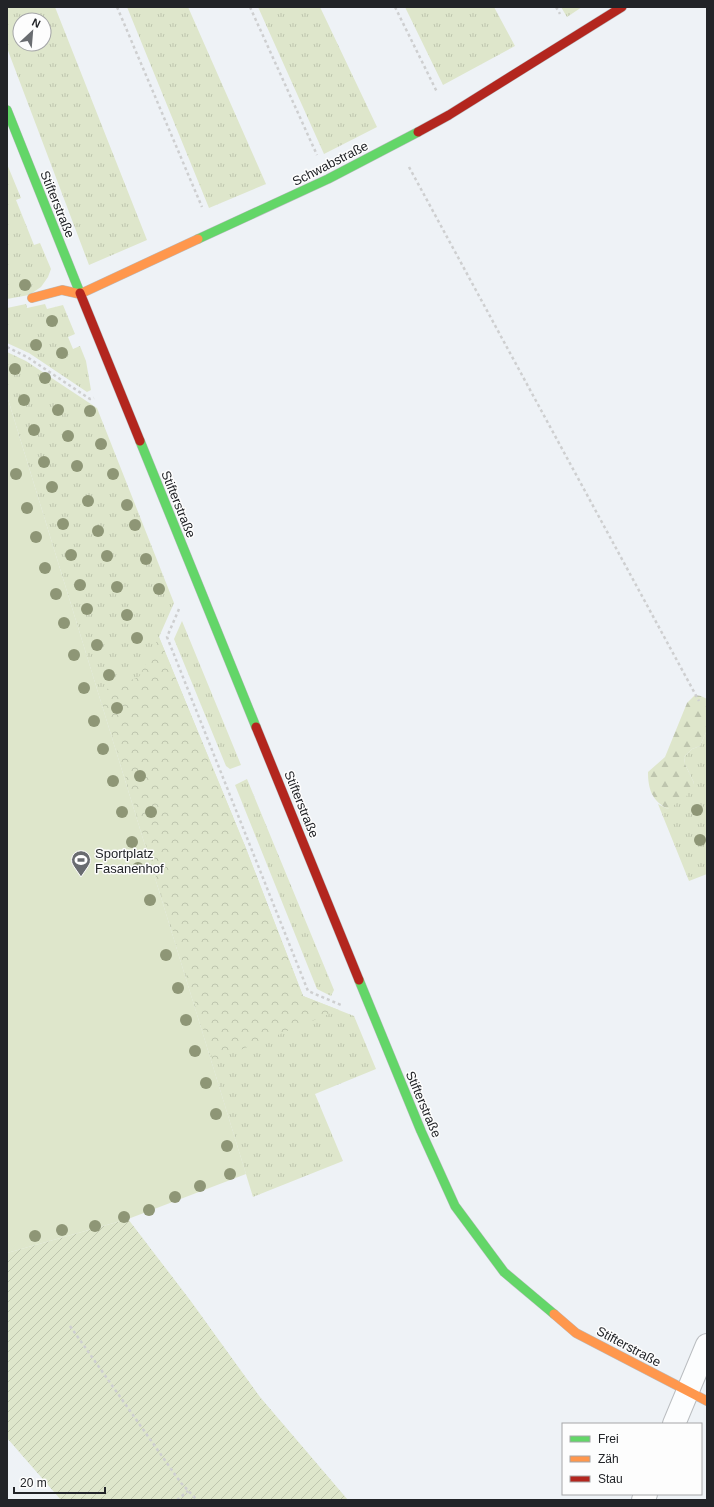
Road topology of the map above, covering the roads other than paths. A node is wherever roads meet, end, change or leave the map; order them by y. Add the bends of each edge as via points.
1 (622, 7) edge
2 (7, 110) edge
3 (80, 294) junction
4 (32, 298) dead end
5 (707, 1345) edge
6 (688, 1391) junction
7 (707, 1401) edge
8 (674, 1423) edge

1 - 3 street, Schwabstraße via 449,115 328,179
2 - 3 street, Stifterstraße
3 - 4 street via 62,290
3 - 6 street, Stifterstraße via 421,1131 455,1206 504,1272 576,1333
5 - 6 street
6 - 7 street, Stifterstraße
6 - 8 street

